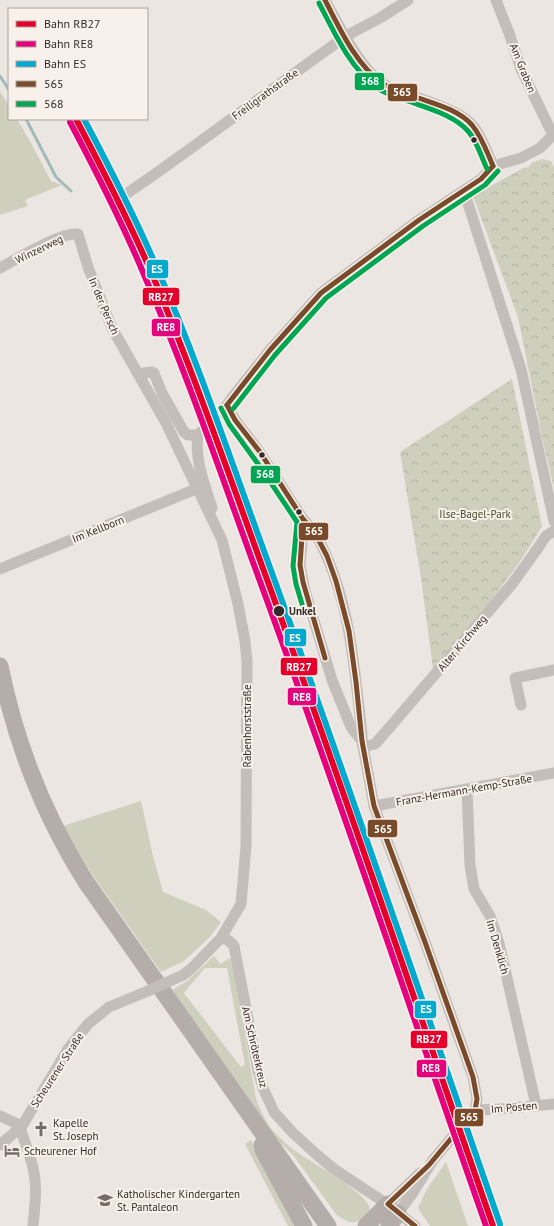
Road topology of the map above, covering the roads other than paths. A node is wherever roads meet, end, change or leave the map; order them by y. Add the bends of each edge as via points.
1 (325, 0) edge
2 (408, 0) edge
3 (496, 0) edge
4 (346, 36) junction
5 (553, 134) edge
6 (493, 166) junction
7 (464, 191) junction
8 (126, 194) dead end
9 (78, 234) joint
10 (0, 268) edge
11 (138, 374) junction
12 (228, 405) junction
13 (198, 435) junction
14 (196, 489) junction
15 (209, 514) junction
16 (304, 520) junction
17 (554, 521) edge
18 (554, 531) edge
19 (0, 569) edge
20 (0, 666) edge
21 (554, 670) edge
22 (520, 705) dead end
23 (362, 744) junction
24 (554, 774) edge
25 (467, 790) junction
26 (374, 806) junction
27 (222, 938) junction
28 (554, 1104) edge
29 (536, 1105) junction
30 (475, 1110) junction
31 (0, 1116) edge
32 (255, 1122) junction
33 (21, 1127) junction
34 (0, 1145) edge
35 (392, 1214) edge
36 (325, 1221) edge
37 (33, 1226) edge
38 (304, 1226) edge
39 (339, 1226) edge
40 (366, 1226) edge
41 (415, 1226) edge

1 - 4 street
2 - 4 street, Freiligrathstraße
3 - 5 street, Am Graben via 521,69
4 - 6 street via 360,60 381,82 469,121 481,138
4 - 8 street, Freiligrathstraße
5 - 6 street via 540,148 529,154
6 - 7 street via 481,179
7 - 12 street via 321,293 270,350
7 - 17 street via 521,369
9 - 10 street, Winzerweg via 73,233 50,242
9 - 11 street, In der Persch via 112,328
11 - 13 street via 154,373 184,432 188,435
11 - 14 street, In der Persch via 166,423
12 - 13 street
12 - 16 street via 235,420
13 - 15 street, Rabenhorststraße via 196,447 212,508
14 - 15 street, Rabenhorststraße
14 - 19 street, Im Kellborn
15 - 27 street, Rabenhorststraße via 222,540 238,604 247,661 246,846 241,904
16 - 23 street via 320,543 336,580 345,614 352,650
16 - 23 street via 300,565 303,582 332,680 351,727
18 - 23 street, Alter Kirchweg via 546,536 512,584 375,744
20 - 32 main road via 27,765 59,837 86,882
21 - 22 street via 516,678
23 - 26 street
24 - 25 street, Franz-Hermann-Kemp-Straße
25 - 26 street, Franz-Hermann-Kemp-Straße
25 - 29 street, Im Denklich via 470,865 474,889 490,916 499,943
26 - 30 street via 473,1077 477,1100
27 - 33 street, Scheurener Straße, bridge via 183,975 109,1007 88,1024 68,1049
27 - 35 street, Am Schröterkreuz via 234,946 258,1071 274,1112 316,1154
28 - 29 street, Im Pösten
29 - 30 street, Im Pösten
30 - 35 street via 429,1165 412,1194
31 - 33 street
32 - 36 main road
32 - 38 main road via 263,1150
33 - 34 street, Scheurener Straße
33 - 37 street via 35,1181
35 - 40 main road
35 - 41 street, Am Schröterkreuz
36 - 39 main road

